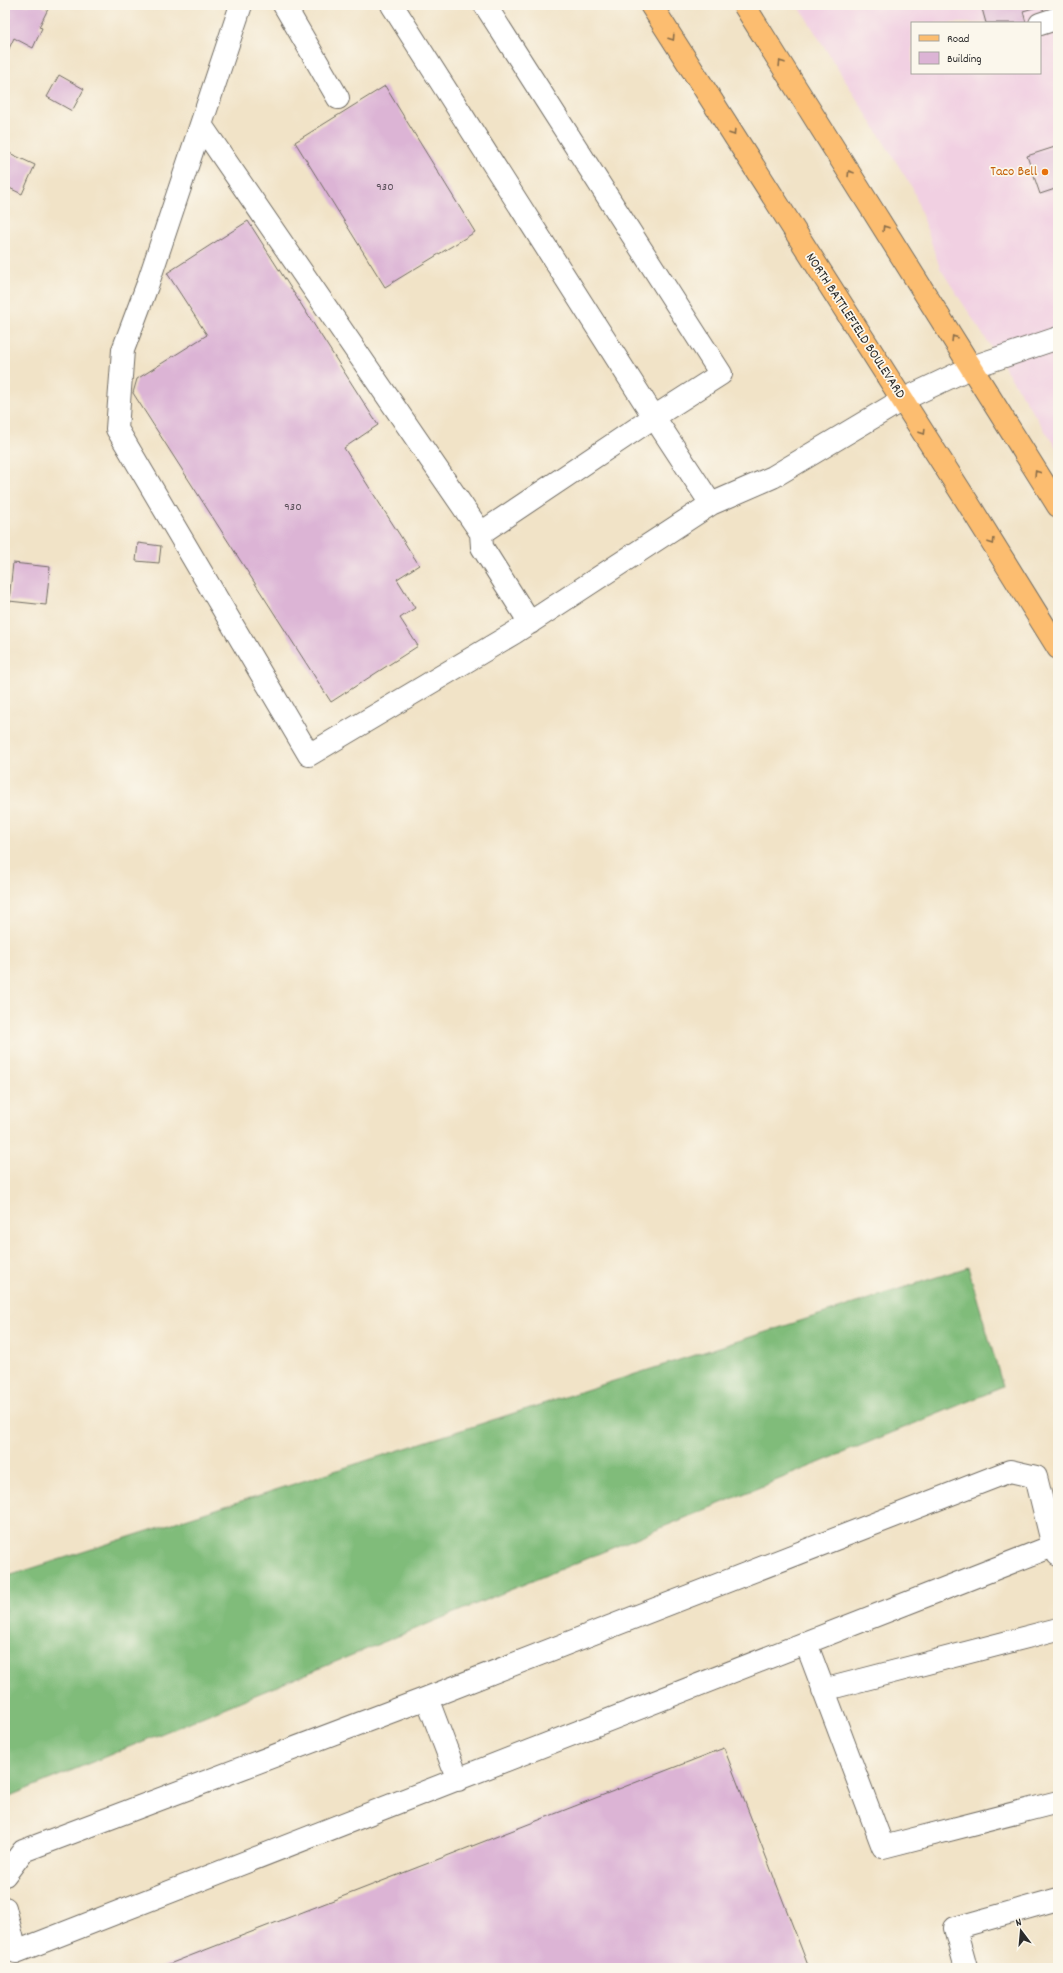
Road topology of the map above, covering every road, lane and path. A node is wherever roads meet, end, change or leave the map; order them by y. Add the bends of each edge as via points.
1 (240, 5) edge
2 (284, 5) edge
3 (392, 5) edge
4 (485, 5) edge
5 (650, 5) edge
6 (744, 5) edge
7 (1058, 18) edge
8 (1041, 24) edge
9 (338, 98) dead end
10 (201, 125) junction
11 (1058, 338) edge
12 (972, 367) junction
13 (902, 400) junction
14 (654, 417) junction
15 (711, 504) junction
16 (1058, 506) edge
17 (481, 533) junction
18 (530, 622) junction
19 (1058, 648) edge
20 (1056, 1550) edge
21 (1058, 1629) edge
22 (806, 1643) junction
23 (823, 1690) junction
24 (427, 1698) junction
25 (458, 1780) junction
26 (1058, 1802) edge
27 (5, 1875) edge
28 (1058, 1899) edge
29 (5, 1908) edge
30 (12, 1960) edge
31 (966, 1968) edge

1 - 10 lane
2 - 9 lane
3 - 14 lane
4 - 14 lane via 721,374
5 -> 13 main road, NORTH BATTLEFIELD BOULEVARD
12 -> 6 main road
7 - 8 lane
10 - 17 lane
10 - 18 lane via 123,350 117,429 309,755
11 - 12 lane
12 - 13 lane
16 -> 12 main road
13 - 15 lane via 773,477
13 -> 19 main road, NORTH BATTLEFIELD BOULEVARD
14 - 15 lane
14 - 17 lane
15 - 18 lane
17 - 18 lane via 482,547
20 - 22 lane
20 - 24 lane via 1036,1477 1010,1471
21 - 23 lane
22 - 23 lane
22 - 25 lane
23 - 26 lane via 883,1847
24 - 25 lane
24 - 27 lane via 23,1851
25 - 30 lane
28 - 31 lane via 955,1928
29 - 30 lane

